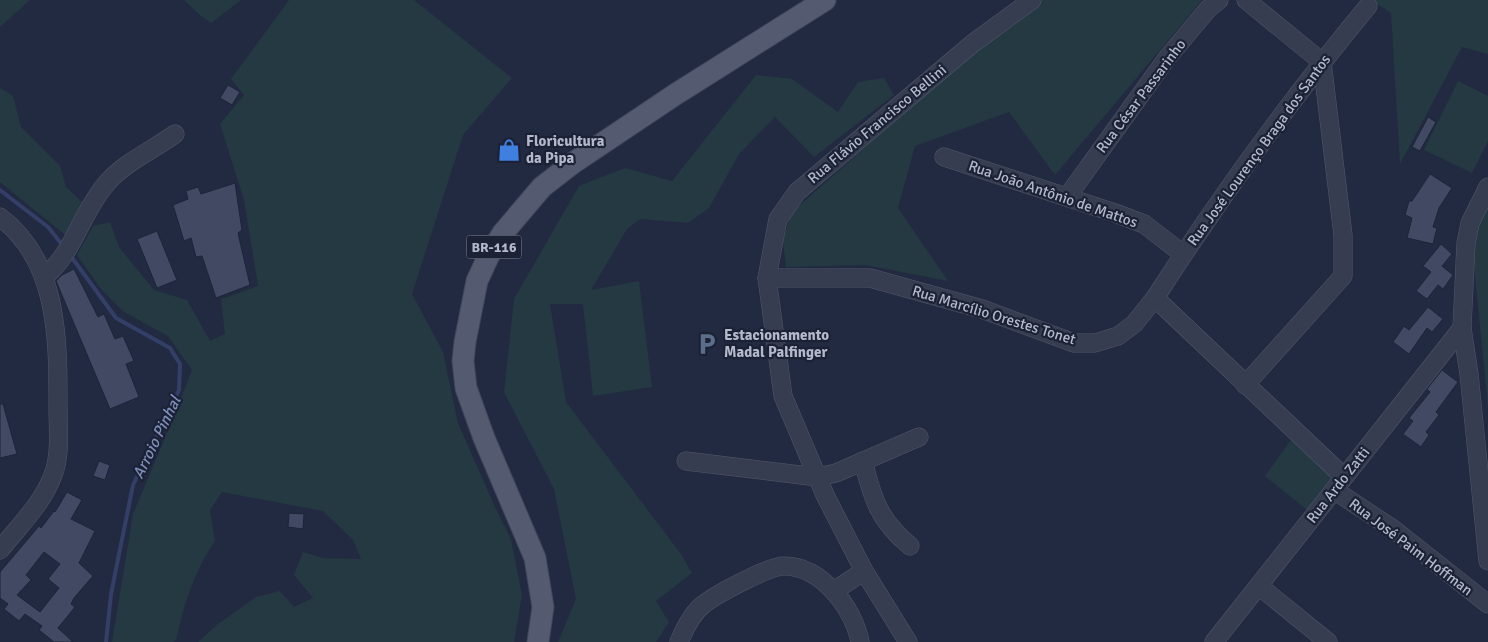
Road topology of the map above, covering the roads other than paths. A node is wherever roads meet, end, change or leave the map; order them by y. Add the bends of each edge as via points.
1 (825, 0) edge
2 (1032, 0) edge
3 (1219, 0) edge
4 (1246, 0) edge
5 (1368, 6) dead end
6 (1322, 62) junction
7 (175, 134) dead end
8 (944, 157) dead end
9 (1488, 187) edge
10 (1067, 197) junction
11 (1, 219) edge
12 (1183, 254) junction
13 (44, 277) junction
14 (766, 278) junction
15 (1155, 298) junction
16 (1462, 328) junction
17 (1245, 385) junction
18 (919, 437) dead end
19 (686, 461) dead end
20 (863, 461) junction
21 (817, 477) junction
22 (1339, 484) junction
23 (910, 546) dead end
24 (0, 550) edge
25 (1488, 561) edge
26 (864, 571) junction
27 (1259, 586) junction
28 (834, 591) junction
29 (1488, 604) edge
30 (538, 642) edge
31 (679, 642) edge
32 (860, 642) edge
33 (908, 642) edge
34 (1214, 642) edge
35 (1328, 642) edge

1 - 30 main road, BR-116 via 676,94 542,187 503,233 477,281 464,352 466,388 535,558 543,607
2 - 14 street, Rua Flávio Francisco Bellini via 972,44 797,192 778,219
3 - 10 street, Rua César Passarinho via 1167,58
4 - 6 street
5 - 6 street, Rua José Lourenço Braga dos Santos
6 - 12 street, Rua José Lourenço Braga dos Santos
6 - 17 street via 1343,235 1343,276
7 - 13 street via 119,171 106,184 60,262
8 - 10 street, Rua João Antônio de Mattos
9 - 16 street via 1470,224 1466,243
10 - 12 street, Rua João Antônio de Mattos via 1144,224
11 - 13 street via 31,252
12 - 15 street, Rua José Lourenço Braga dos Santos
13 - 24 street via 52,303 56,336 56,466 48,487
14 - 15 street, Rua Marcílio Orestes Tonet via 870,278 982,309 1074,342 1095,343 1118,336 1134,324
14 - 21 street, Rua Flávio Francisco Bellini via 783,396
15 - 17 street
16 - 22 street, Rua Ardo Zatti
16 - 25 street
17 - 22 street
18 - 20 street
19 - 21 street
20 - 21 street
20 - 23 street via 879,513
21 - 26 street, Rua Flávio Francisco Bellini
22 - 27 street, Rua Ardo Zatti
22 - 29 street, Rua José Paim Hoffman
26 - 28 street
26 - 33 street, Rua Flávio Francisco Bellini
27 - 34 street, Rua Ardo Zatti
27 - 35 street
28 - 31 street via 807,571 783,566 757,575 703,605
28 - 32 street via 858,631

